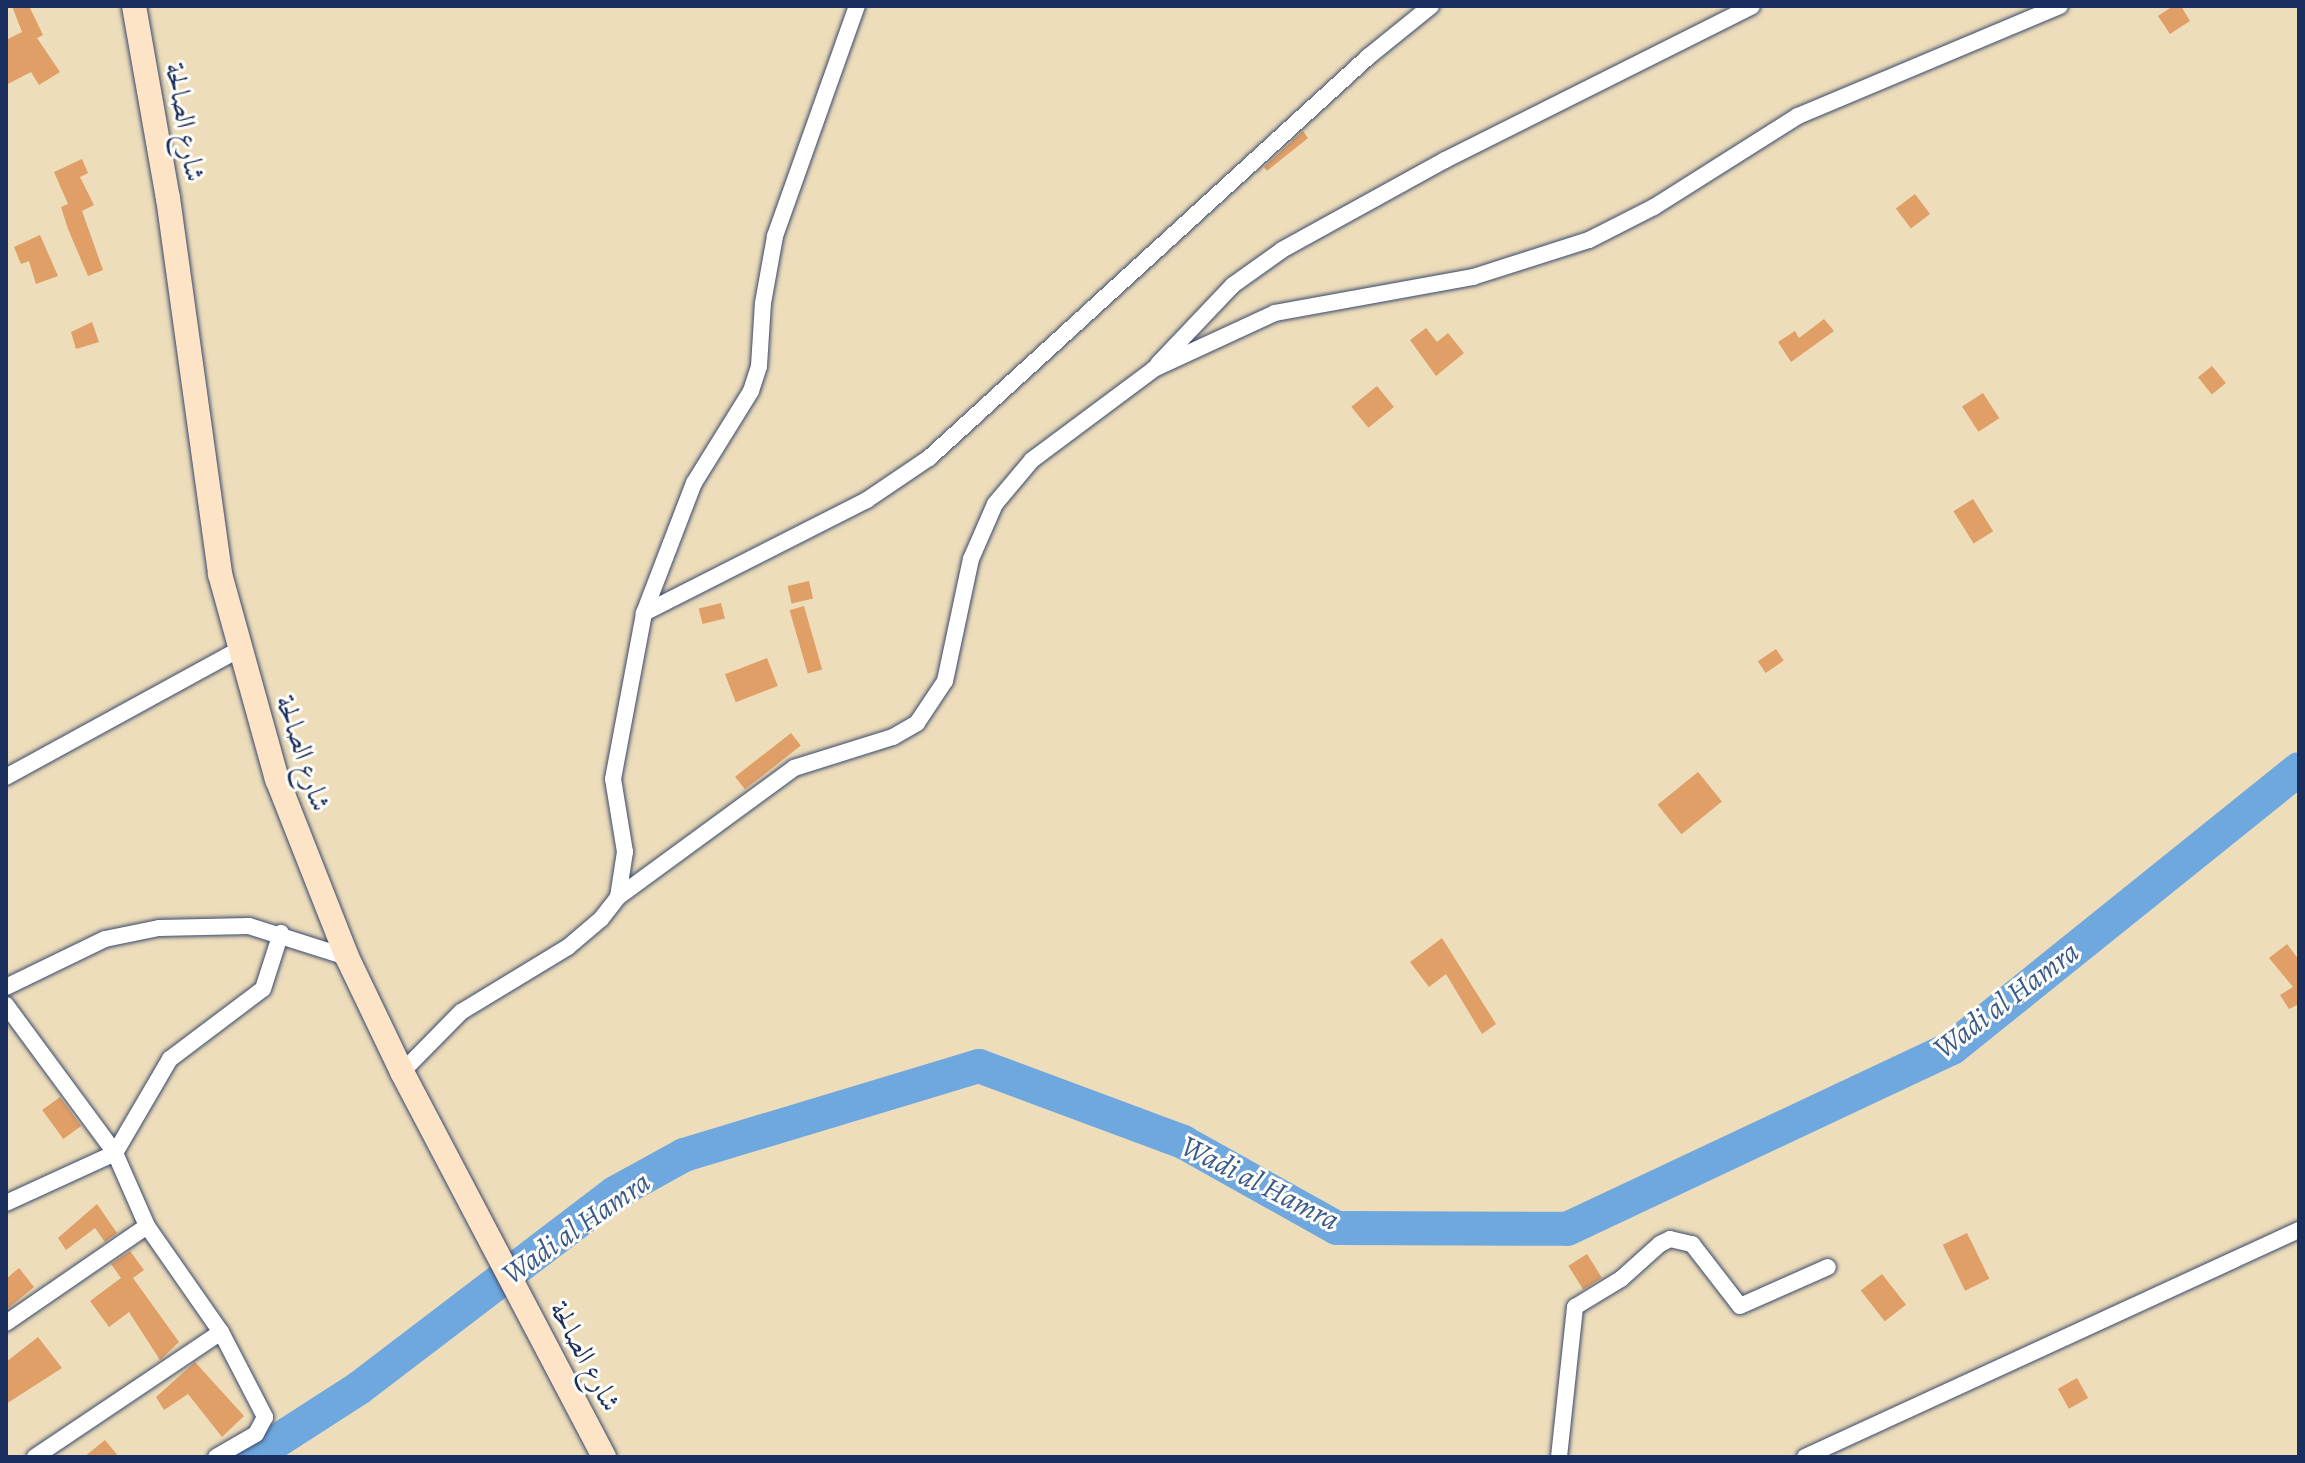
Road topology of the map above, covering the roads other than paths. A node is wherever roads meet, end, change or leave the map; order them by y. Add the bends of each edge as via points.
1 (134, 6) edge
2 (857, 6) edge
3 (1431, 6) edge
4 (1752, 6) edge
5 (2060, 6) edge
6 (1154, 369) junction
7 (644, 613) junction
8 (240, 649) junction
9 (6, 777) edge
10 (618, 897) junction
11 (281, 933) junction
12 (347, 957) junction
13 (6, 987) edge
14 (6, 1005) edge
15 (402, 1072) junction
16 (115, 1153) junction
17 (6, 1203) edge
18 (147, 1226) junction
19 (2299, 1230) edge
20 (1828, 1267) dead end
21 (6, 1323) edge
22 (221, 1332) junction
23 (35, 1457) edge
24 (216, 1457) edge
25 (604, 1457) edge
26 (1559, 1457) edge
27 (1805, 1457) edge

1 - 8 main road, شارع الصالحة via 168,198 205,488
2 - 7 street via 775,236 759,366 751,391 694,483
3 - 7 street via 1368,57 929,458 867,500
4 - 6 street via 1445,160 1282,250 1233,285
5 - 6 street via 1798,116 1654,207 1589,240 1473,277 1275,313
6 - 10 street via 1032,460 995,504 971,559 945,681 917,723 893,737 794,768
7 - 10 street via 613,779 625,852
8 - 9 street
8 - 12 main road, شارع الصالحة via 277,779
10 - 15 street via 568,947 461,1012
11 - 12 street
11 - 13 street via 218,925 159,928 105,939
11 - 16 street via 263,989 170,1059
12 - 15 main road, شارع الصالحة
14 - 16 street
15 - 25 main road, شارع الصالحة
16 - 17 street
16 - 18 street
18 - 21 street
18 - 22 street
19 - 27 street
20 - 26 street via 1740,1306 1692,1244 1681,1239 1660,1244 1621,1279 1575,1307
22 - 23 street
22 - 24 street via 265,1417 256,1434

